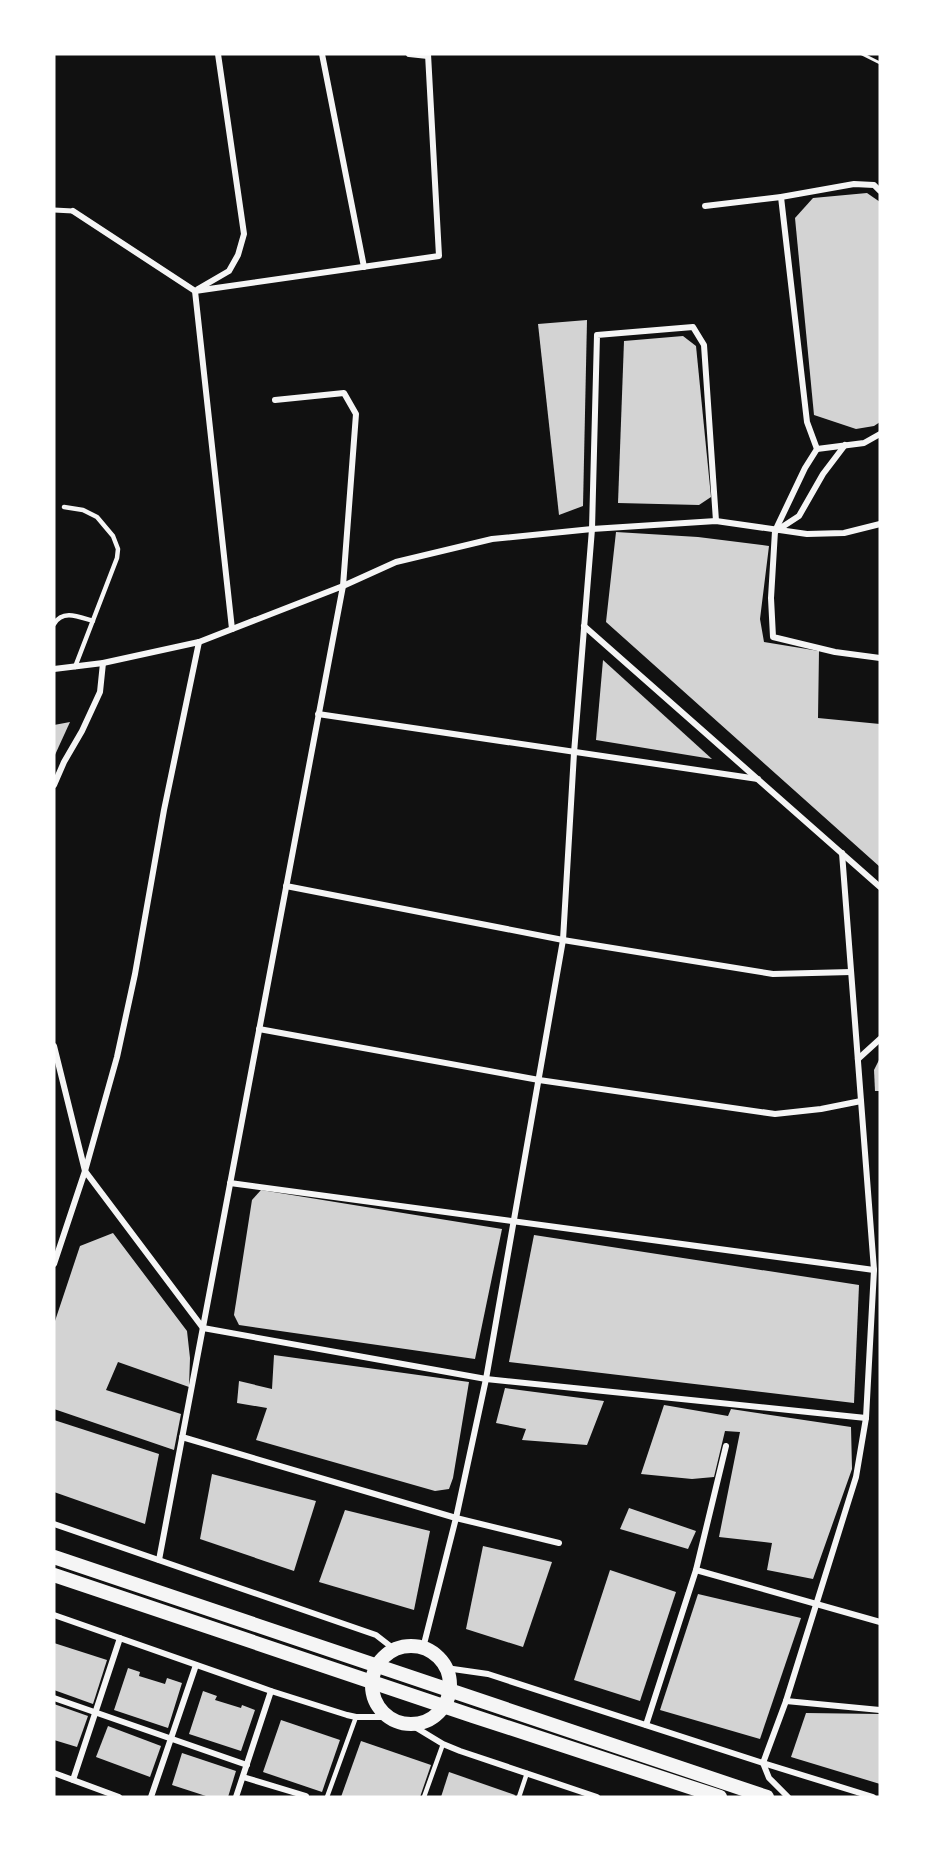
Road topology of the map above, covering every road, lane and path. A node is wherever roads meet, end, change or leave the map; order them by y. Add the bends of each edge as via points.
1 (218, 54) edge
2 (322, 54) edge
3 (409, 54) edge
4 (862, 54) edge
5 (428, 55) edge
6 (880, 63) edge
7 (880, 191) edge
8 (781, 197) junction
9 (705, 206) dead end
10 (54, 210) edge
11 (73, 212) joint
12 (364, 267) junction
13 (195, 291) junction
14 (275, 400) dead end
15 (880, 434) edge
16 (845, 445) junction
17 (817, 449) junction
18 (64, 507) dead end
19 (716, 521) junction
20 (880, 524) edge
21 (592, 529) junction
22 (776, 531) junction
23 (343, 586) junction
24 (93, 621) junction
25 (54, 624) edge
26 (584, 626) junction
27 (232, 629) junction
28 (199, 642) junction
29 (880, 658) edge
30 (103, 663) junction
31 (75, 667) junction
32 (54, 669) edge
33 (318, 714) junction
34 (574, 753) junction
35 (758, 779) junction
36 (54, 785) edge
37 (842, 854) junction
38 (286, 886) junction
39 (880, 887) edge
40 (563, 940) junction
41 (851, 972) junction
42 (259, 1029) junction
43 (880, 1039) edge
44 (54, 1046) edge
45 (858, 1059) junction
46 (539, 1080) junction
47 (861, 1101) junction
48 (85, 1171) junction
49 (230, 1183) junction
50 (514, 1221) junction
51 (54, 1264) edge
52 (874, 1270) junction
53 (203, 1328) junction
54 (486, 1378) junction
55 (866, 1418) junction
56 (182, 1437) junction
57 (726, 1446) dead end
58 (456, 1518) junction
59 (54, 1524) edge
60 (559, 1543) dead end
61 (54, 1557) edge
62 (159, 1560) junction
63 (696, 1569) junction
64 (54, 1575) edge
65 (816, 1602) junction
66 (54, 1615) edge
67 (880, 1622) edge
68 (120, 1638) junction
69 (423, 1648) junction
70 (394, 1649) junction
71 (196, 1665) junction
72 (376, 1666) junction
73 (446, 1668) junction
74 (371, 1682) junction
75 (450, 1690) junction
76 (271, 1691) junction
77 (54, 1698) edge
78 (786, 1701) junction
79 (444, 1706) junction
80 (880, 1710) edge
81 (96, 1713) junction
82 (356, 1717) junction
83 (387, 1717) junction
84 (410, 1724) junction
85 (646, 1725) junction
86 (170, 1739) junction
87 (442, 1744) junction
88 (763, 1763) junction
89 (247, 1765) junction
90 (54, 1773) edge
91 (527, 1773) junction
92 (243, 1777) junction
93 (73, 1780) junction
94 (306, 1796) edge
95 (589, 1796) edge
96 (120, 1797) edge
97 (151, 1797) edge
98 (236, 1797) edge
99 (327, 1797) edge
100 (424, 1797) edge
101 (519, 1797) edge
102 (597, 1797) edge
103 (720, 1797) edge
104 (767, 1797) edge
105 (788, 1797) edge
106 (873, 1797) edge

1 - 13 street via 244,234 228,271
2 - 12 street
3 - 5 street
4 - 6 path
5 - 12 street via 439,256
7 - 8 street via 874,186 854,184
8 - 9 street
8 - 17 street via 807,422
10 - 11 street
11 - 13 street
12 - 13 street
13 - 27 street
14 - 23 street via 345,393 356,414
15 - 16 street via 864,443
16 - 17 street
16 - 22 street via 799,516
17 - 22 street
18 - 24 lane via 97,517 118,549
19 - 21 street
19 - 21 street via 704,345 693,327 597,335
19 - 22 street
20 - 22 street via 844,533
21 - 23 street via 481,541 396,562
21 - 26 street
22 - 29 street via 771,598 773,637
23 - 27 street
23 - 33 street
24 - 25 lane via 63,615
24 - 31 lane
26 - 34 street
26 - 35 street
27 - 28 street
28 - 30 street
28 - 48 street via 135,974
30 - 31 street
30 - 36 street via 100,692
31 - 32 street
33 - 34 street
33 - 38 street
34 - 35 street
34 - 40 street
35 - 37 street
37 - 39 street
37 - 41 street
38 - 40 street
38 - 42 street
40 - 41 street via 773,974
40 - 46 street
41 - 45 street
42 - 46 street
42 - 49 street
43 - 45 street
44 - 48 street
45 - 47 street
46 - 47 street via 775,1114
46 - 50 street
47 - 52 street
48 - 51 street
48 - 53 street
49 - 50 street
49 - 53 street
50 - 52 street
50 - 54 street
52 - 55 street
53 - 54 street
53 - 56 street
54 - 55 street
54 - 58 street
55 - 65 street via 856,1477
56 - 58 street
56 - 62 street
57 - 63 street
58 - 60 street
58 - 69 street
59 - 62 street
61 - 72 main road
62 - 70 street via 376,1635
63 - 65 street
63 - 85 street
64 - 74 main road
65 - 67 street
65 - 78 street
66 - 68 street
68 - 71 street
68 - 81 street
69 - 70 main road
69 - 73 main road via 437,1656
70 - 72 main road
71 - 76 street
71 - 86 street
72 - 74 main road
72 - 75 main road
73 - 75 main road
73 - 85 street via 488,1674
74 - 79 main road
74 - 83 main road via 375,1701
75 - 79 main road
75 - 104 main road
76 - 82 street
76 - 89 street
77 - 81 street
78 - 80 street
78 - 88 street
79 - 84 main road via 430,1719
79 - 103 main road
81 - 86 street
81 - 93 street
82 - 83 street
82 - 99 lane
83 - 84 main road
84 - 87 street
85 - 88 street
86 - 89 street
86 - 97 street
87 - 91 street
87 - 100 lane
88 - 105 street via 769,1778
88 - 106 street
89 - 92 street
90 - 93 street
91 - 95 street
91 - 101 lane
92 - 94 street
92 - 98 street
93 - 96 street
95 - 102 street

